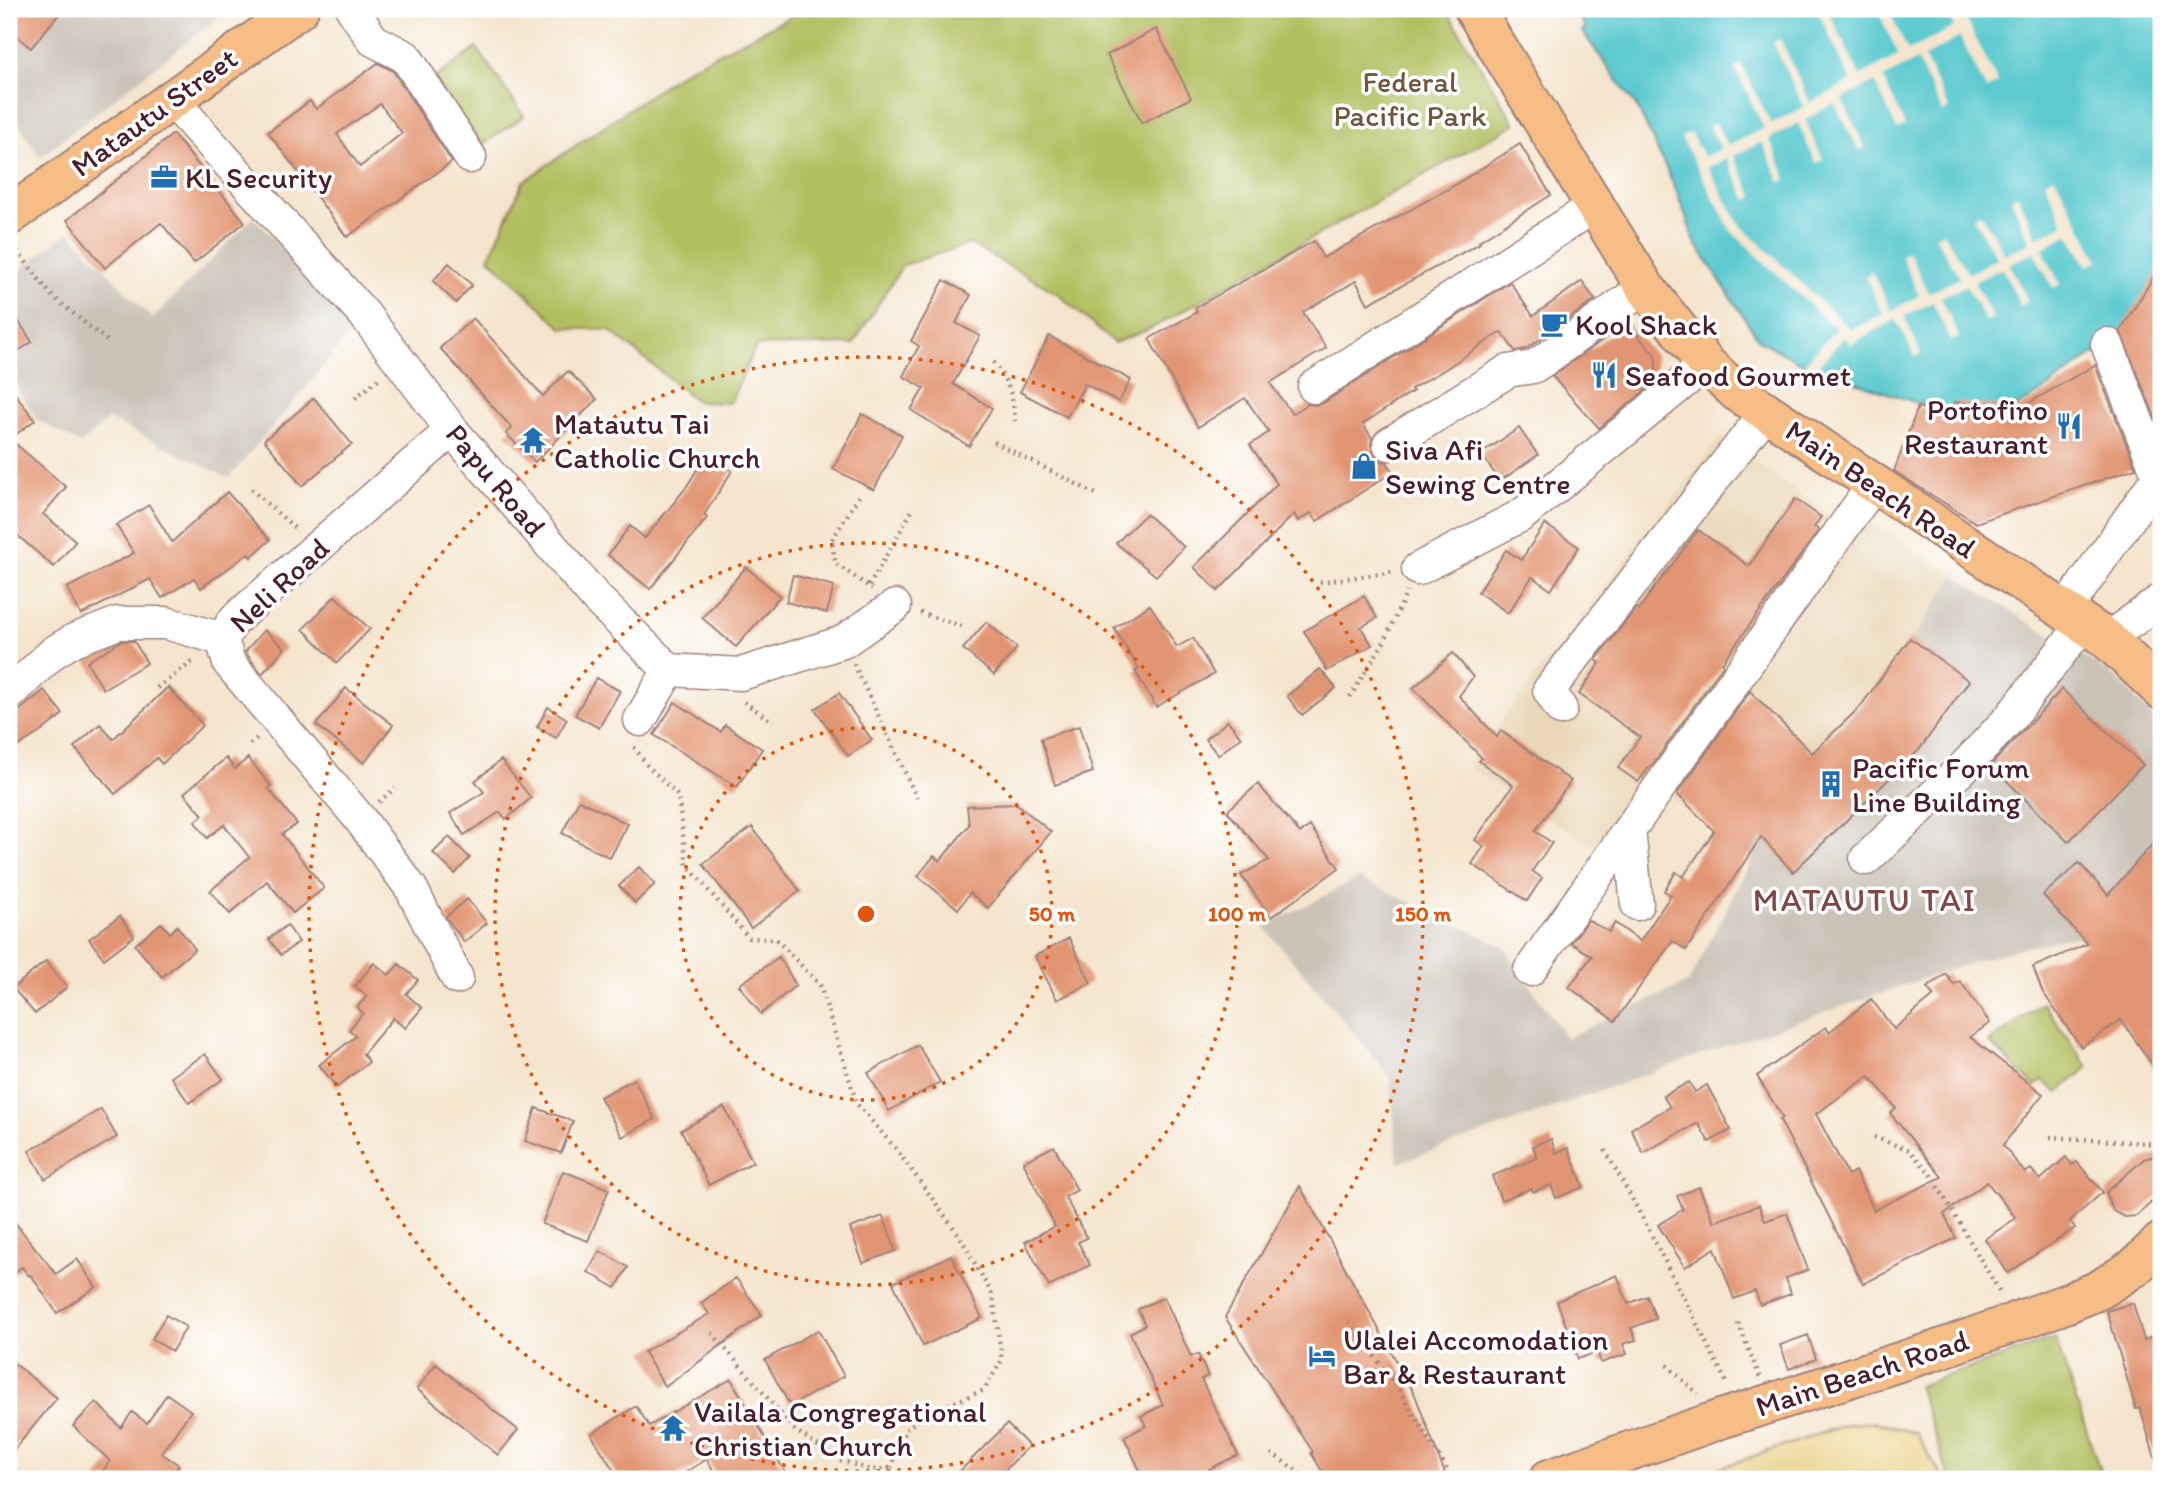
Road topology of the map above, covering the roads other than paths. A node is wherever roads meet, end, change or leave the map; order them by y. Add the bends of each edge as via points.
1 (299, 9) edge
2 (352, 9) edge
3 (1474, 9) edge
4 (171, 99) junction
5 (470, 158) dead end
6 (1595, 206) junction
7 (9, 216) edge
8 (1645, 287) junction
9 (2107, 344) dead end
10 (1706, 364) junction
11 (1314, 387) dead end
12 (1767, 411) junction
13 (452, 430) junction
14 (1389, 444) dead end
15 (2160, 475) edge
16 (1874, 484) junction
17 (1418, 569) road end
18 (2161, 600) edge
19 (895, 606) road end
20 (2085, 625) junction
21 (222, 639) junction
22 (669, 670) junction
23 (2161, 690) edge
24 (9, 694) edge
25 (1560, 709) dead end
26 (640, 720) road end
27 (1629, 830) junction
28 (1866, 859) dead end
29 (1637, 904) dead end
30 (1530, 970) dead end
31 (457, 978) dead end
32 (2161, 1242) edge
33 (1549, 1479) edge

1 - 4 main road, Matautu Street
2 - 5 street via 373,40 406,57
3 - 6 main road, Main Beach Road
4 - 7 main road, Matautu Street
4 - 13 street, Papu Road via 365,314
6 - 8 main road, Main Beach Road
6 - 11 street
8 - 10 main road, Main Beach Road
8 - 14 street via 1533,367 1508,371
9 - 15 street
10 - 12 main road, Main Beach Road
10 - 17 street via 1522,516
12 - 16 main road, Main Beach Road
12 - 25 street via 1549,690
13 - 21 street, Neli Road via 234,621
13 - 22 street, Papu Road via 597,599
15 - 20 street
16 - 20 main road, Main Beach Road
16 - 27 street
18 - 20 street
19 - 22 street via 843,642 741,674
20 - 23 main road, Main Beach Road
20 - 28 street via 1972,759
21 - 24 street, Neli Road via 166,623 118,623 54,652
21 - 31 street via 229,663 360,819 411,888
22 - 26 street
27 - 29 street
27 - 30 street
32 - 33 main road, Main Beach Road via 2135,1267 2099,1290 2018,1322

